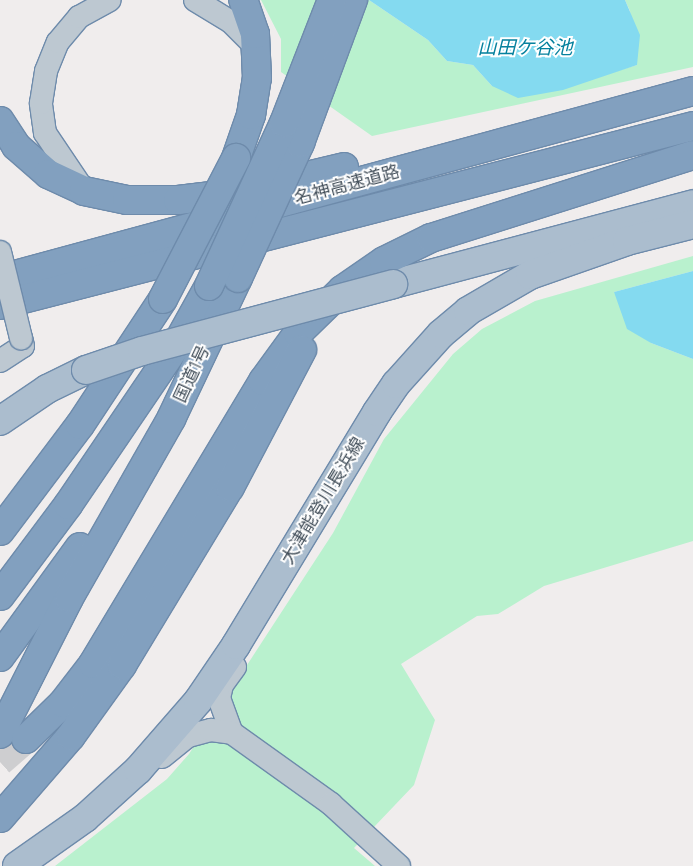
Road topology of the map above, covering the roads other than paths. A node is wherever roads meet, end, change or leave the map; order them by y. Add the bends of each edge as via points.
1 (110, 0) edge
2 (195, 0) edge
3 (243, 0) edge
4 (332, 0) edge
5 (353, 0) edge
6 (256, 48) junction
7 (693, 91) edge
8 (615, 112) junction
9 (0, 122) edge
10 (693, 126) edge
11 (693, 154) edge
12 (84, 191) junction
13 (693, 204) edge
14 (693, 224) edge
15 (0, 252) edge
16 (388, 273) junction
17 (0, 279) edge
18 (0, 305) edge
19 (220, 314) junction
20 (174, 349) junction
21 (0, 361) edge
22 (96, 377) junction
23 (0, 421) edge
24 (0, 511) edge
25 (0, 531) edge
26 (0, 596) edge
27 (261, 605) junction
28 (0, 614) edge
29 (0, 657) edge
30 (232, 733) junction
31 (0, 734) tunnel mouth
32 (26, 739) tunnel mouth
33 (118, 788) junction
34 (0, 818) edge
35 (17, 866) edge
36 (399, 866) edge

1 - 12 street via 79,18 58,42 46,71 41,103 45,133
2 - 6 street via 231,22
3 - 6 highway
4 - 20 highway, 国道1号, bridge via 284,123 209,286
5 - 19 highway, 国道1号, bridge via 300,142
6 - 22 highway, bridge via 257,78 251,115 236,158 163,299
7 - 8 highway, 名神高速道路
8 - 12 highway via 375,160 235,193 155,201 126,200
8 - 17 highway, 名神高速道路
9 - 12 highway via 16,146 36,164
10 - 18 highway, 名神高速道路
11 - 16 highway via 461,227
13 - 16 main road
14 - 27 main road, 大津能登川長浜線 via 618,244 530,275 468,311 441,334 396,384
15 - 21 street, bridge via 23,346
16 - 22 main road, bridge via 142,351
16 - 32 highway via 342,290 280,356 93,664 63,703
16 - 34 highway via 347,292 315,330 230,487 122,665 71,736
19 - 29 highway via 132,468 43,601
19 - 31 highway, 国道1号 via 171,419 70,598
20 - 26 highway, 国道1号 via 68,505
20 - 28 highway via 111,455
22 - 23 main road via 47,389
22 - 24 highway via 38,470
22 - 25 highway via 50,467
27 - 30 street via 251,636 222,686 219,698
27 - 33 main road, 大津能登川長浜線 via 198,701 138,770
30 - 33 street via 211,730 188,736 143,773
30 - 36 street via 331,804
33 - 35 main road, 大津能登川長浜線 via 71,828

